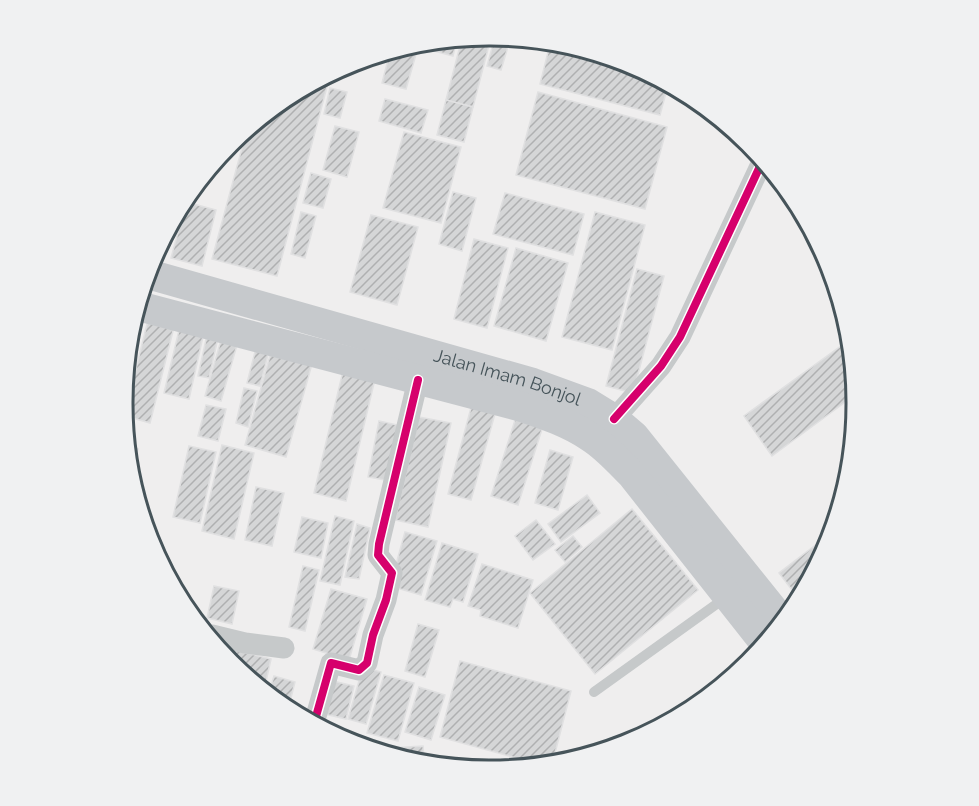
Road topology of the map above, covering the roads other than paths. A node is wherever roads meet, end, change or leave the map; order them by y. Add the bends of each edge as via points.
1 (759, 169) edge
2 (156, 276) edge
3 (204, 290) junction
4 (146, 308) edge
5 (197, 322) junction
6 (418, 380) junction
7 (614, 419) junction
8 (728, 596) junction
9 (777, 614) edge
10 (759, 636) edge
11 (220, 637) edge
12 (284, 648) dead end
13 (594, 692) dead end
14 (316, 715) edge

1 - 7 street via 680,338
2 - 3 main road, Jalan Imam Bonjol
3 - 5 main road
3 - 7 main road, Jalan Imam Bonjol via 533,383 588,403
4 - 5 main road, Jalan Imam Bonjol
5 - 6 main road, Jalan Imam Bonjol
6 - 8 main road, Jalan Imam Bonjol via 522,407 591,438 632,475
6 - 14 street via 379,544 378,555 392,573 367,663 359,670 331,663
7 - 9 main road, Jalan Imam Bonjol via 650,454
8 - 10 main road, Jalan Imam Bonjol
8 - 13 lane
11 - 12 street

